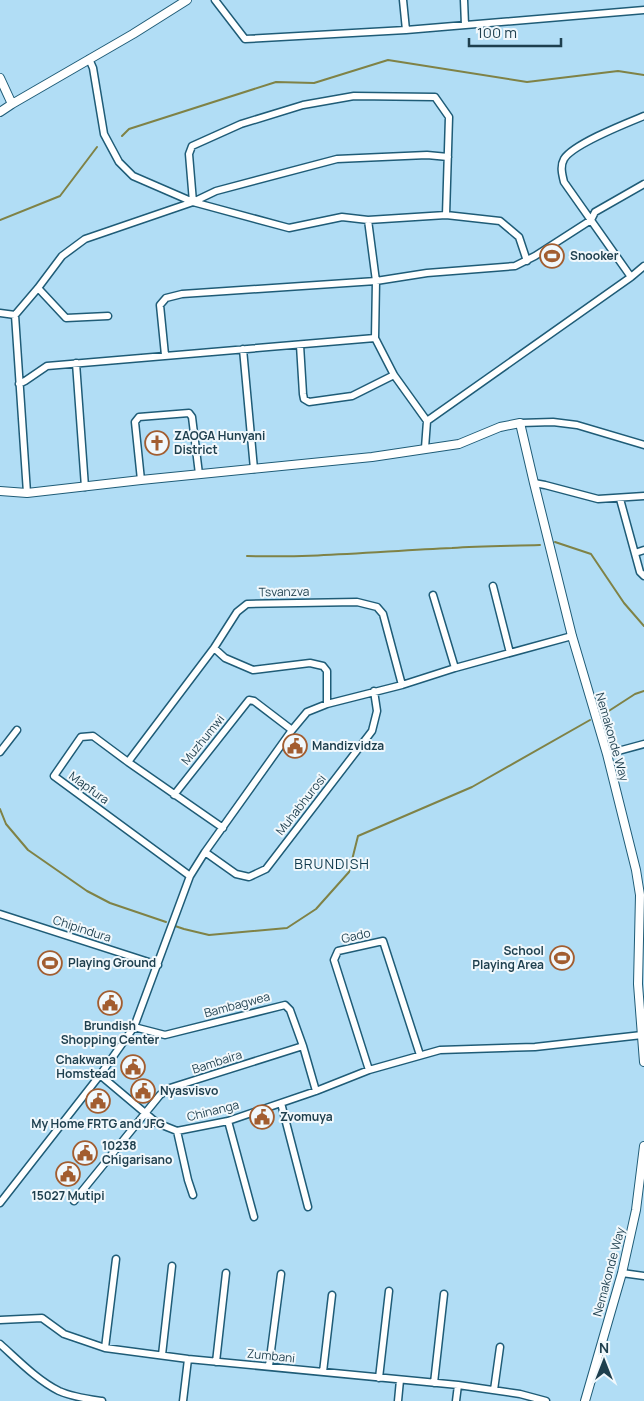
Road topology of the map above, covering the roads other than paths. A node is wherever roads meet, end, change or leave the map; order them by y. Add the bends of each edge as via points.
1 (187, 0) edge
2 (215, 0) edge
3 (403, 0) edge
4 (464, 0) edge
5 (644, 10) edge
6 (465, 25) junction
7 (406, 30) junction
8 (89, 59) junction
9 (0, 78) edge
10 (12, 104) junction
11 (0, 112) edge
12 (644, 116) edge
13 (448, 157) junction
14 (644, 184) edge
15 (193, 202) junction
16 (446, 215) junction
17 (368, 220) junction
18 (591, 220) junction
19 (527, 260) junction
20 (644, 266) edge
21 (631, 277) junction
22 (376, 281) junction
23 (38, 288) junction
24 (0, 313) edge
25 (15, 315) junction
26 (108, 316) dead end
27 (375, 338) junction
28 (300, 345) junction
29 (243, 348) junction
30 (165, 355) junction
31 (76, 363) junction
32 (394, 374) junction
33 (19, 384) junction
34 (426, 421) junction
35 (520, 423) junction
36 (644, 445) edge
37 (425, 448) junction
38 (254, 469) junction
39 (198, 474) junction
40 (141, 480) junction
41 (534, 483) junction
42 (85, 486) junction
43 (0, 491) edge
44 (27, 493) junction
45 (644, 496) edge
46 (620, 499) junction
47 (644, 550) edge
48 (635, 553) junction
49 (644, 576) edge
50 (493, 586) dead end
51 (433, 595) dead end
52 (572, 636) junction
53 (214, 648) junction
54 (510, 653) junction
55 (455, 668) junction
56 (402, 685) junction
57 (374, 691) junction
58 (327, 704) junction
59 (17, 730) dead end
60 (292, 730) junction
61 (644, 744) edge
62 (0, 752) edge
63 (606, 754) junction
64 (128, 762) junction
65 (174, 794) junction
66 (222, 828) junction
67 (204, 852) junction
68 (190, 876) junction
69 (0, 914) edge
70 (158, 965) junction
71 (641, 984) edge
72 (134, 1027) junction
73 (642, 1036) junction
74 (303, 1046) junction
75 (420, 1055) junction
76 (644, 1062) edge
77 (369, 1070) junction
78 (100, 1075) junction
79 (316, 1091) junction
80 (281, 1103) junction
81 (146, 1112) junction
82 (228, 1120) junction
83 (177, 1131) junction
84 (644, 1146) edge
85 (193, 1195) dead end
86 (74, 1201) dead end
87 (0, 1203) edge
88 (308, 1207) dead end
89 (254, 1217) dead end
90 (116, 1260) dead end
91 (172, 1266) dead end
92 (226, 1273) dead end
93 (622, 1273) junction
94 (280, 1274) dead end
95 (644, 1276) edge
96 (389, 1291) dead end
97 (444, 1294) dead end
98 (332, 1295) dead end
99 (0, 1320) edge
100 (0, 1344) edge
101 (500, 1346) dead end
102 (105, 1348) junction
103 (162, 1354) junction
104 (188, 1359) junction
105 (216, 1362) junction
106 (270, 1366) junction
107 (323, 1372) junction
108 (379, 1378) junction
109 (400, 1380) junction
110 (434, 1383) junction
111 (458, 1385) junction
112 (494, 1390) junction
113 (519, 1398) edge
114 (83, 1400) edge
115 (102, 1401) edge
116 (183, 1401) edge
117 (398, 1401) edge
118 (456, 1401) edge
119 (546, 1401) edge
120 (585, 1401) edge

1 - 8 street
2 - 7 street via 245,39
3 - 7 street
4 - 6 street
5 - 6 street
6 - 7 street
8 - 10 street
8 - 15 street via 104,134 119,162 133,176
9 - 10 street
10 - 11 street
12 - 18 street via 575,148 565,158 564,182
13 - 15 street via 337,159 216,190
13 - 15 street via 449,117 435,98 354,96 303,105 241,124 192,146 189,154
13 - 16 street
14 - 18 street via 595,212
15 - 17 street via 289,228 342,217
15 - 23 street via 85,239 62,256
16 - 17 street
16 - 19 street via 500,221 519,237
17 - 22 street
18 - 19 street
18 - 21 street
19 - 22 street via 516,266 427,273
20 - 21 street
21 - 34 street
22 - 27 street
22 - 30 street via 182,294 166,298 160,305
23 - 25 street
23 - 26 street via 66,318
24 - 25 street
25 - 33 street
27 - 28 street
27 - 32 street
28 - 29 street
28 - 32 street via 304,400 310,402 352,396
29 - 30 street
29 - 38 street
30 - 31 street
31 - 33 street via 47,366
31 - 42 street
32 - 34 street
33 - 44 street
34 - 37 street
35 - 36 street via 578,425
35 - 37 street via 500,427 459,444
35 - 41 street, Nemakonde Way
37 - 38 street
38 - 39 street
39 - 40 street
39 - 40 street via 192,417 188,412 147,416 139,417 135,422
40 - 42 street
41 - 46 street via 598,499
41 - 52 street, Nemakonde Way
42 - 44 street
43 - 44 street
45 - 46 street
46 - 48 street
47 - 48 street
48 - 49 street
50 - 54 street
51 - 55 street
52 - 54 street
52 - 63 street, Nemakonde Way
53 - 56 street, Tsvanzva via 237,612 247,604 356,602 376,607 383,614
53 - 58 street via 224,658 253,670 310,663 323,666 327,672
53 - 64 street, Tsvanzva
54 - 55 street
55 - 56 street
56 - 57 street
57 - 58 street
57 - 67 street, Muhabhurosi via 377,711 372,731 266,869 249,877 236,874
58 - 60 street via 307,712
59 - 62 street
60 - 65 street, Muzhumwi via 249,700
60 - 66 street
61 - 63 street
63 - 71 street, Nemakonde Way via 640,895
64 - 65 street, Mapfura
64 - 68 street, Mapfura via 93,736 81,737 54,776
65 - 66 street, Mapfura
66 - 67 street
67 - 68 street
68 - 70 street
69 - 70 street, Chipindura
70 - 72 street
71 - 73 street, Nemakonde Way
72 - 74 street, Bambagwea via 165,1036 285,1004
72 - 78 street
73 - 75 street, Chinanga via 535,1047 440,1050
73 - 76 street, Nemakonde Way
74 - 79 street, Bambagwea
74 - 81 street, Bambaira via 170,1088
75 - 77 street, Chinanga
75 - 77 street, Gado via 383,941 338,951 334,960
77 - 79 street, Chinanga
78 - 81 street, Chinanga
78 - 87 street
79 - 80 street, Chinanga
80 - 82 street, Chinanga
80 - 88 street
81 - 83 street, Chinanga via 157,1123
81 - 86 street, Bambaira
82 - 83 street, Chinanga
82 - 89 street
83 - 85 street
84 - 93 street, Nemakonde Way via 636,1210
90 - 102 street
91 - 103 street
92 - 105 street
93 - 95 street
93 - 120 street, Nemakonde Way
94 - 106 street
96 - 108 street
97 - 110 street
98 - 107 street
99 - 102 street, Zumbani via 42,1318 64,1334
100 - 114 street via 34,1374 60,1391
101 - 112 street
102 - 103 street, Zumbani
103 - 104 street, Zumbani
104 - 105 street, Zumbani
104 - 116 street
105 - 106 street, Zumbani
106 - 107 street, Zumbani
107 - 108 street, Zumbani
108 - 109 street, Zumbani
109 - 110 street, Zumbani
109 - 117 street
110 - 111 street, Zumbani
111 - 112 street, Zumbani
111 - 118 street
112 - 113 street, Zumbani
113 - 119 street, Zumbani
114 - 115 street

